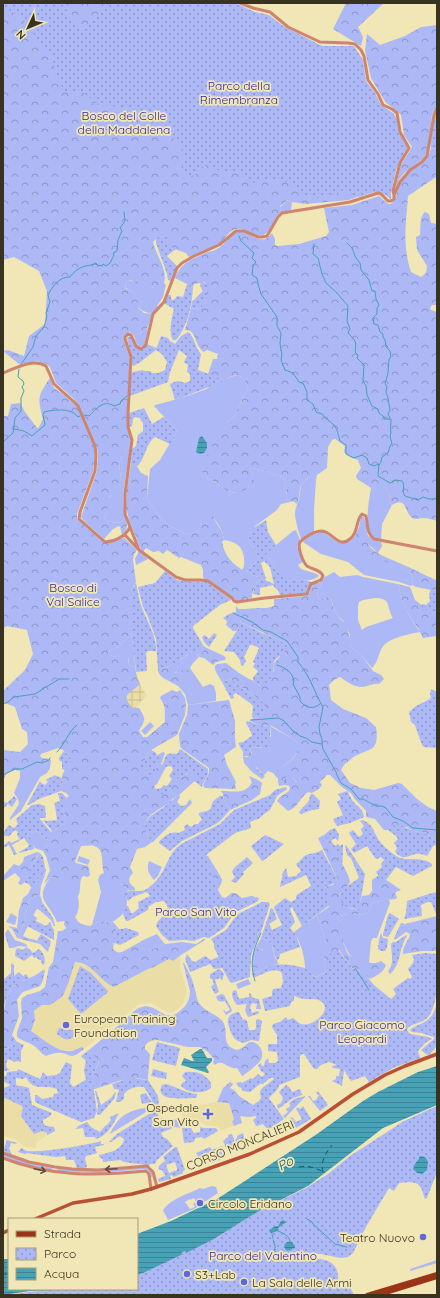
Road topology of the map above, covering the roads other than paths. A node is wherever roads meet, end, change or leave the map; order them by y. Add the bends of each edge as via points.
1 (240, 3) edge
2 (437, 108) edge
3 (394, 195) junction
4 (3, 373) edge
5 (130, 527) junction
6 (125, 535) junction
7 (139, 550) junction
8 (437, 551) edge
9 (437, 1055) edge
10 (3, 1153) edge
11 (3, 1158) edge
12 (157, 1187) junction
13 (151, 1189) junction
14 (37, 1218) edge
15 (437, 1274) edge
16 (437, 1277) edge
17 (367, 1295) edge
18 (379, 1295) edge

1 - 3 street via 270,12 288,27 320,42 353,43 361,50 368,80 384,105 397,113 400,132 409,148 400,163
2 - 3 street via 427,156 409,171
3 - 5 street via 392,201 388,201 381,194 376,194 345,203 282,213 267,236 258,237 244,231 236,231 219,245 179,265 164,302 153,314 145,346 137,347 130,334 125,338 131,360 128,423 132,440 124,504
4 - 6 street via 38,363 46,366 54,384 78,406 94,442 96,454 95,471 79,519 105,542
5 - 6 street
5 - 7 street
6 - 7 street
7 - 8 street via 176,577 208,581 234,602 307,594 312,584 324,576 320,571 305,564 298,548 300,542 320,531 328,533 339,542 346,542 356,532 362,514 366,516 368,532 374,539
9 - 12 main road, CORSO MONCALIERI via 405,1066 366,1086 294,1134 250,1154
12 -> 10 street via 153,1172 147,1166 98,1170 72,1169 37,1164
11 -> 13 street via 34,1169 71,1174 146,1171 149,1174
12 - 13 main road, CORSO MONCALIERI
13 - 14 main road, CORSO MONCALIERI via 73,1203
15 - 17 main road
16 - 18 main road

